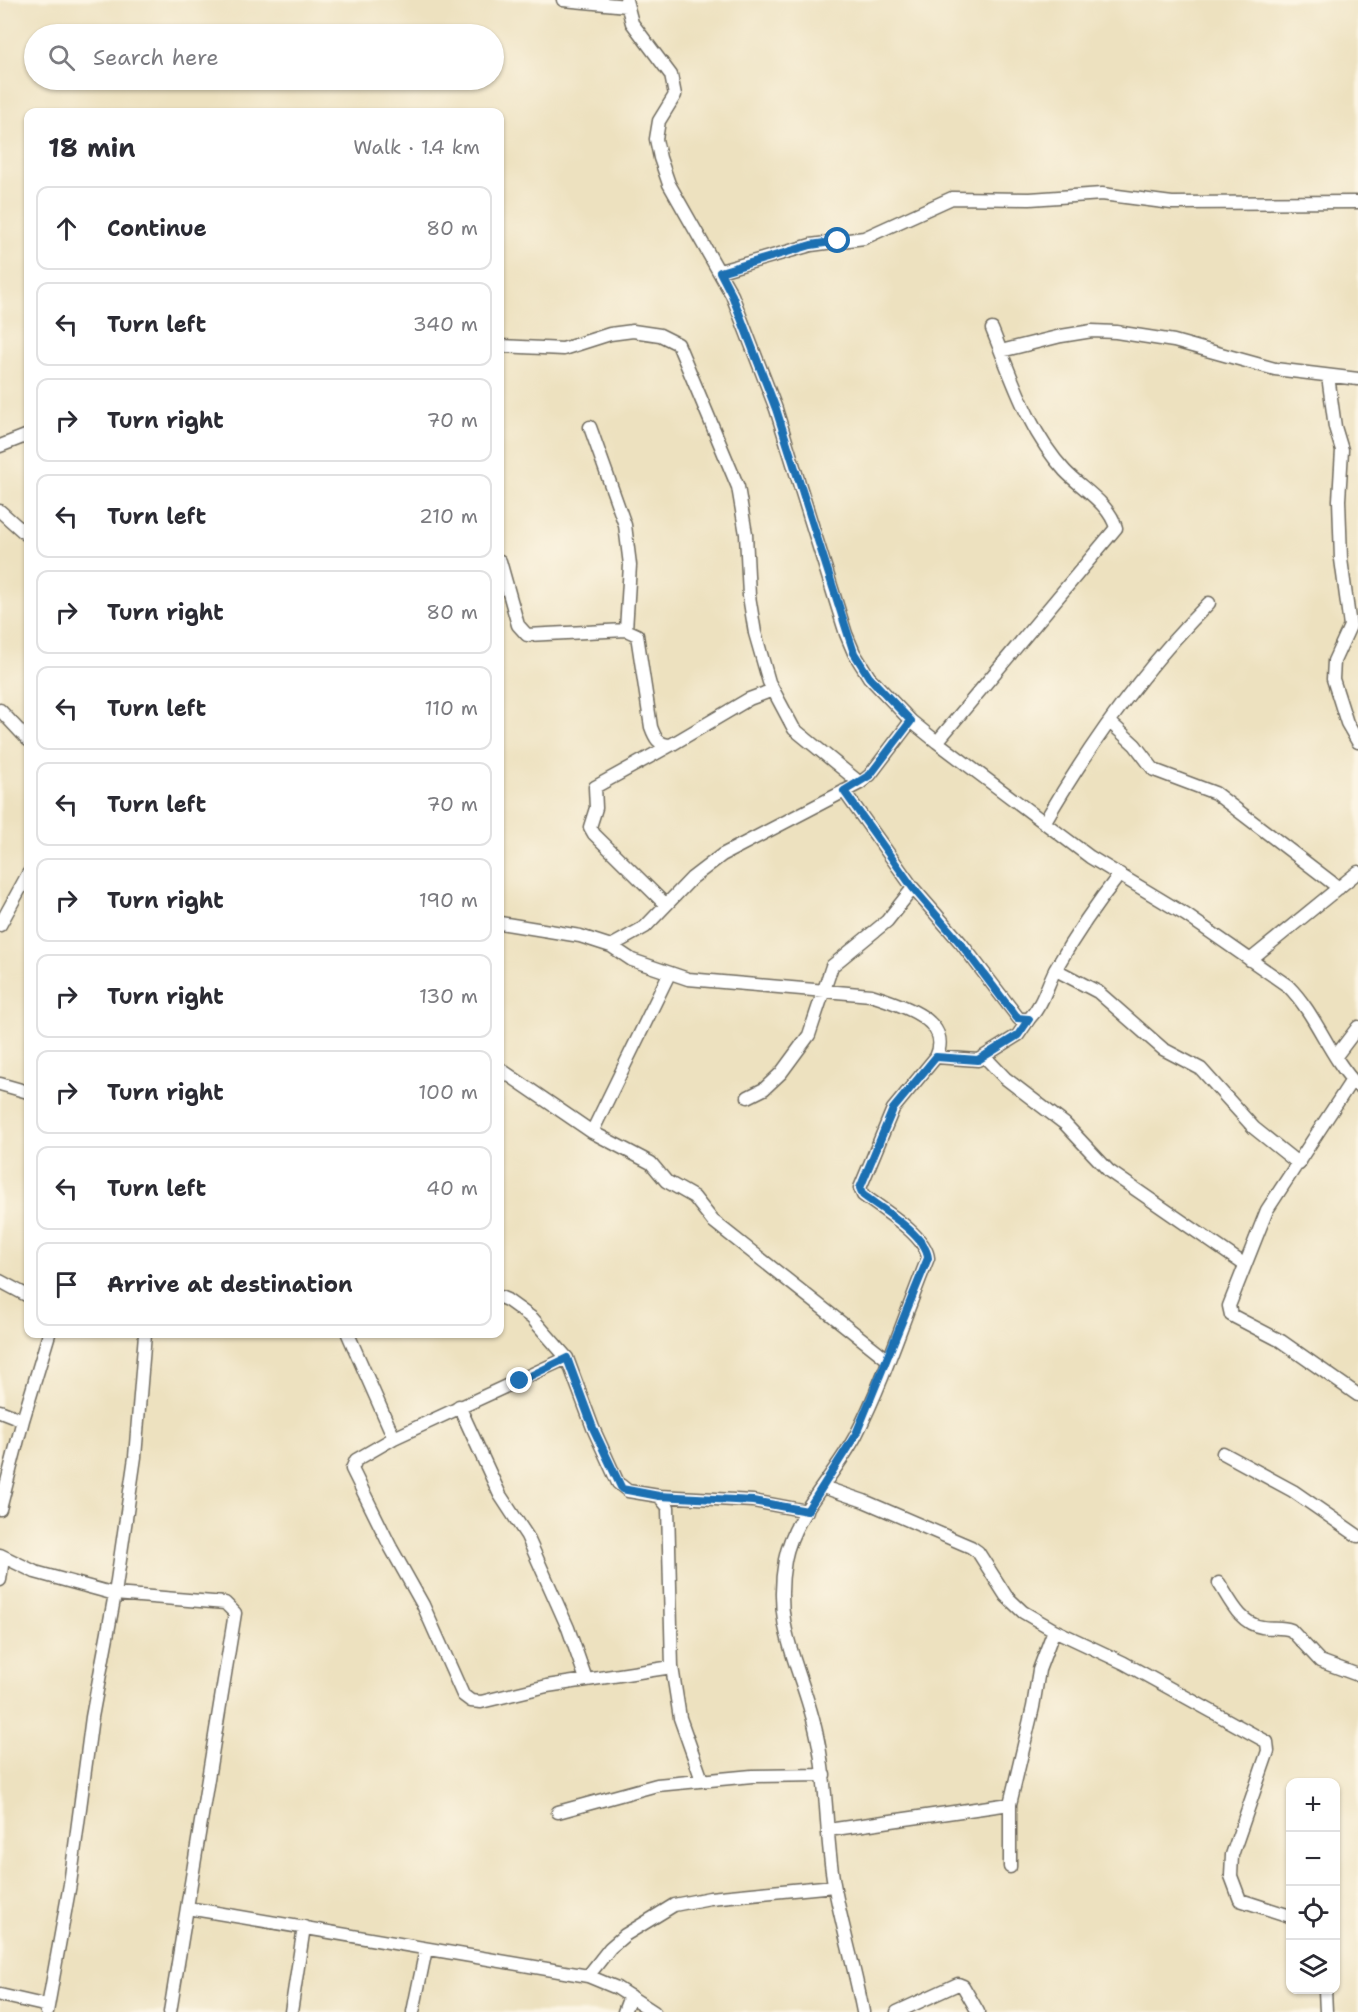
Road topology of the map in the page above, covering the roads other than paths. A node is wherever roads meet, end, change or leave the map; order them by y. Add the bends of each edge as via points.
1 (563, 0) edge
2 (627, 3) edge
3 (1358, 202) edge
4 (720, 272) junction
5 (992, 329) dead end
6 (504, 346) edge
7 (1001, 351) junction
8 (1328, 376) junction
9 (1358, 380) edge
10 (590, 427) dead end
11 (24, 437) edge
12 (0, 446) edge
13 (0, 511) edge
14 (24, 532) edge
15 (504, 575) edge
16 (1209, 603) dead end
17 (626, 630) junction
18 (773, 690) junction
19 (0, 710) edge
20 (911, 721) junction
21 (1111, 723) junction
22 (24, 736) edge
23 (937, 742) junction
24 (1358, 742) edge
25 (671, 745) junction
26 (860, 783) junction
27 (844, 791) junction
28 (1044, 823) junction
29 (1358, 872) edge
30 (1120, 874) junction
31 (24, 881) edge
32 (913, 888) junction
33 (1339, 888) junction
34 (666, 905) junction
35 (504, 924) edge
36 (0, 925) edge
37 (611, 946) junction
38 (1250, 960) junction
39 (1056, 970) junction
40 (669, 974) junction
41 (826, 989) junction
42 (1029, 1019) junction
43 (1358, 1028) edge
44 (1336, 1056) junction
45 (936, 1057) junction
46 (985, 1057) junction
47 (504, 1072) edge
48 (1355, 1083) edge
49 (0, 1084) edge
50 (24, 1091) edge
51 (748, 1097) dead end
52 (592, 1132) junction
53 (1299, 1164) junction
54 (1245, 1265) junction
55 (0, 1281) edge
56 (24, 1294) edge
57 (504, 1299) edge
58 (48, 1338) edge
59 (145, 1338) edge
60 (350, 1338) edge
61 (567, 1358) junction
62 (887, 1359) junction
63 (1358, 1395) edge
64 (459, 1406) junction
65 (0, 1411) edge
66 (23, 1420) junction
67 (394, 1438) junction
68 (1223, 1453) dead end
69 (823, 1487) junction
70 (659, 1496) junction
71 (0, 1509) edge
72 (807, 1511) junction
73 (1358, 1536) edge
74 (2, 1556) edge
75 (0, 1580) edge
76 (1219, 1583) dead end
77 (115, 1594) junction
78 (1054, 1630) junction
79 (672, 1667) junction
80 (1358, 1676) edge
81 (586, 1678) junction
82 (824, 1775) junction
83 (702, 1780) junction
84 (1010, 1804) junction
85 (558, 1812) dead end
86 (828, 1830) junction
87 (1010, 1867) dead end
88 (834, 1886) junction
89 (188, 1908) junction
90 (1286, 1915) edge
91 (304, 1927) junction
92 (426, 1949) junction
93 (588, 1976) junction
94 (1325, 1994) edge
95 (0, 1995) edge
96 (630, 1996) junction
97 (48, 2009) edge
98 (170, 2012) edge
99 (291, 2012) edge
100 (413, 2012) edge
101 (624, 2012) edge
102 (654, 2012) edge
103 (855, 2012) edge
104 (863, 2012) edge
105 (897, 2012) edge
106 (978, 2012) edge
107 (1326, 2012) edge

1 - 2 street
2 - 4 street via 632,23 675,85 675,94 659,121 656,139 660,158 669,184
3 - 4 street via 1172,203 1102,194 1030,199 952,198 864,238 811,245
4 - 20 street via 776,409 854,653 869,677
5 - 7 street
6 - 18 street via 563,349 633,331 660,335 678,344 738,487 755,633
7 - 8 street via 1061,336 1116,332 1174,341 1275,369
7 - 23 street via 1036,434 1063,469 1105,510 1116,528
8 - 9 street
8 - 24 street via 1342,450 1341,559 1350,626 1334,661 1332,679
10 - 17 street via 625,525 630,565
11 - 12 street
13 - 14 street
15 - 17 street via 518,625 527,635
16 - 21 street via 1169,644
17 - 25 street via 637,634 651,727 660,743
18 - 25 street via 749,699
18 - 26 street via 794,729
19 - 22 street
20 - 23 street
20 - 26 street
21 - 28 street via 1069,780
21 - 33 street via 1154,770 1215,793
23 - 28 street
25 - 34 street via 595,787 596,808 590,827
26 - 27 street
27 - 32 street
27 - 34 street via 722,855
28 - 30 street
29 - 33 street
30 - 38 street
30 - 39 street via 1091,912
31 - 36 street
32 - 41 street via 887,921 832,966
32 - 42 street via 1017,1018
33 - 38 street
34 - 37 street via 645,927
35 - 37 street via 562,932
37 - 40 street via 632,960
38 - 44 street via 1302,1000
39 - 42 street via 1044,998
39 - 53 street via 1098,992 1163,1049 1201,1069 1254,1128
40 - 41 street
40 - 52 street
41 - 45 street via 871,995 900,1004 938,1028 941,1048
41 - 51 street via 816,1021 795,1057 764,1089
42 - 46 street via 1018,1035
43 - 44 street
44 - 48 street
45 - 46 street via 967,1062
45 - 62 street via 893,1109 860,1188 863,1195 902,1224 928,1258
46 - 54 street via 1005,1078 1065,1124 1109,1171
47 - 52 street
48 - 53 street
49 - 50 street
52 - 62 street via 651,1163 666,1181 694,1197 713,1221
53 - 54 street via 1267,1210
54 - 63 street via 1229,1306 1231,1315 1281,1341
55 - 56 street
57 - 61 street via 532,1318
58 - 66 street
59 - 77 street via 135,1457
60 - 67 street
61 - 64 street
61 - 70 street via 618,1483 628,1491
62 - 69 street via 856,1434
64 - 67 street
64 - 81 street via 500,1495 527,1536
65 - 66 street
66 - 71 street
67 - 81 street via 356,1460 352,1469 423,1605 463,1695 481,1702
68 - 73 street via 1293,1491
69 - 72 street
69 - 78 street via 971,1547 1016,1607
70 - 72 street via 753,1501
70 - 79 street via 668,1507
72 - 82 street via 785,1558 781,1604 785,1636 807,1692
74 - 75 street
74 - 77 street via 35,1572
76 - 80 street via 1239,1615 1249,1623 1291,1630 1320,1661
77 - 89 street via 225,1603 236,1617
77 - 97 street via 92,1717 70,1884
78 - 84 street via 1039,1670
78 - 90 street via 1124,1663 1267,1742 1268,1751 1230,1867 1240,1900
79 - 81 street
79 - 83 street via 680,1718
82 - 83 street
82 - 86 street
83 - 85 street via 645,1787
84 - 86 street
84 - 87 street
86 - 88 street
88 - 93 street via 674,1905 625,1935
88 - 104 street
89 - 91 street
89 - 98 street
91 - 92 street
91 - 99 street
92 - 93 street
92 - 100 street
93 - 96 street
94 - 107 street
95 - 97 street
96 - 101 street
96 - 102 street
103 - 104 street
105 - 106 street via 958,1984

